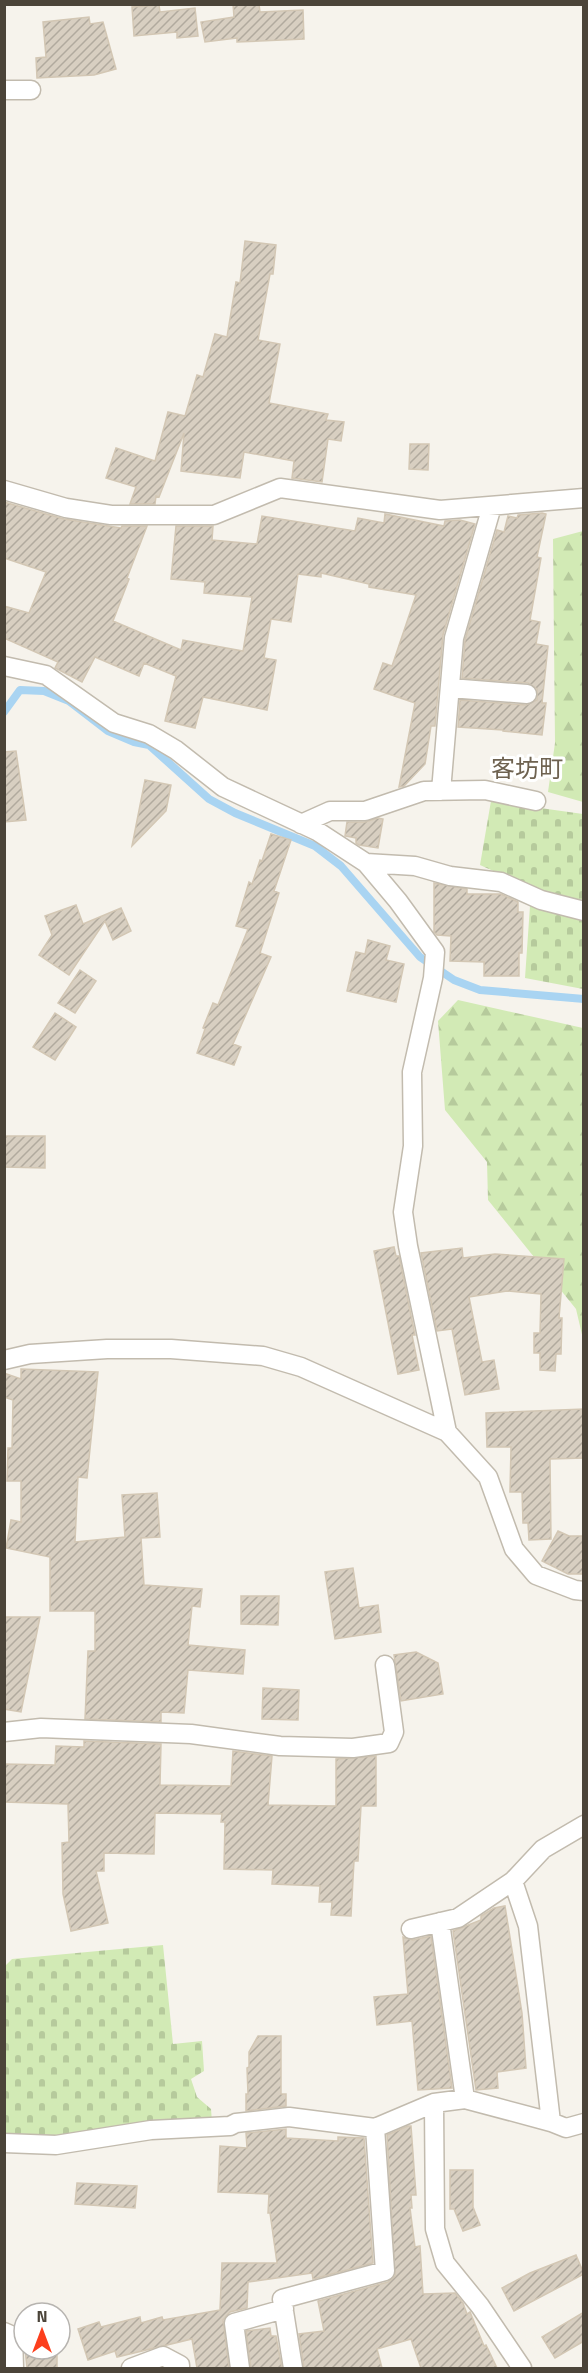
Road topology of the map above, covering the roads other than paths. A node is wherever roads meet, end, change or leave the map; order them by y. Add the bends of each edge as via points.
1 (4, 90) edge
2 (31, 90) dead end
3 (4, 490) edge
4 (584, 498) edge
5 (492, 506) junction
6 (4, 666) edge
7 (450, 688) junction
8 (527, 694) dead end
9 (441, 791) junction
10 (536, 801) dead end
11 (302, 824) junction
12 (366, 863) junction
13 (584, 911) edge
14 (4, 1360) edge
15 (447, 1432) junction
16 (584, 1591) edge
17 (386, 1665) dead end
18 (4, 1732) edge
19 (584, 1825) edge
20 (513, 1881) junction
21 (440, 1922) junction
22 (411, 1929) dead end
23 (465, 2099) junction
24 (434, 2103) junction
25 (551, 2122) junction
26 (584, 2123) edge
27 (375, 2128) junction
28 (4, 2143) edge
29 (284, 2309) junction
30 (4, 2332) edge
31 (14, 2368) edge
32 (131, 2368) edge
33 (180, 2368) edge
34 (240, 2368) edge
35 (293, 2368) edge
36 (522, 2368) edge

1 - 2 street
3 - 5 street via 66,508 111,515 214,515 280,488 440,510
4 - 5 street
5 - 7 street via 454,638
6 - 11 street via 46,675 114,723 149,734 176,750 223,787
7 - 8 street
7 - 9 street
9 - 10 street via 485,790
9 - 11 street via 424,791 365,811 330,811
11 - 12 street
12 - 13 street via 415,866 450,876 501,882 541,900
12 - 15 street via 435,952 412,1072 413,1146 403,1212
14 - 15 street via 30,1354 107,1349 263,1356 301,1367
15 - 16 street via 488,1477 514,1549 536,1575
17 - 18 street via 394,1732 389,1743 353,1748 280,1746 191,1734 41,1728
19 - 20 street via 543,1849
20 - 21 street via 458,1918
20 - 25 street via 528,1926
21 - 22 street
21 - 23 street
23 - 24 street
23 - 25 street
24 - 27 street
24 - 36 street via 435,2229 445,2263
25 - 26 street via 566,2128
27 - 28 street via 289,2117 230,2126 151,2130 56,2145
27 - 29 street via 385,2271 282,2299
29 - 34 street via 234,2323
29 - 35 street
30 - 31 street via 13,2336
32 - 33 street via 164,2356

